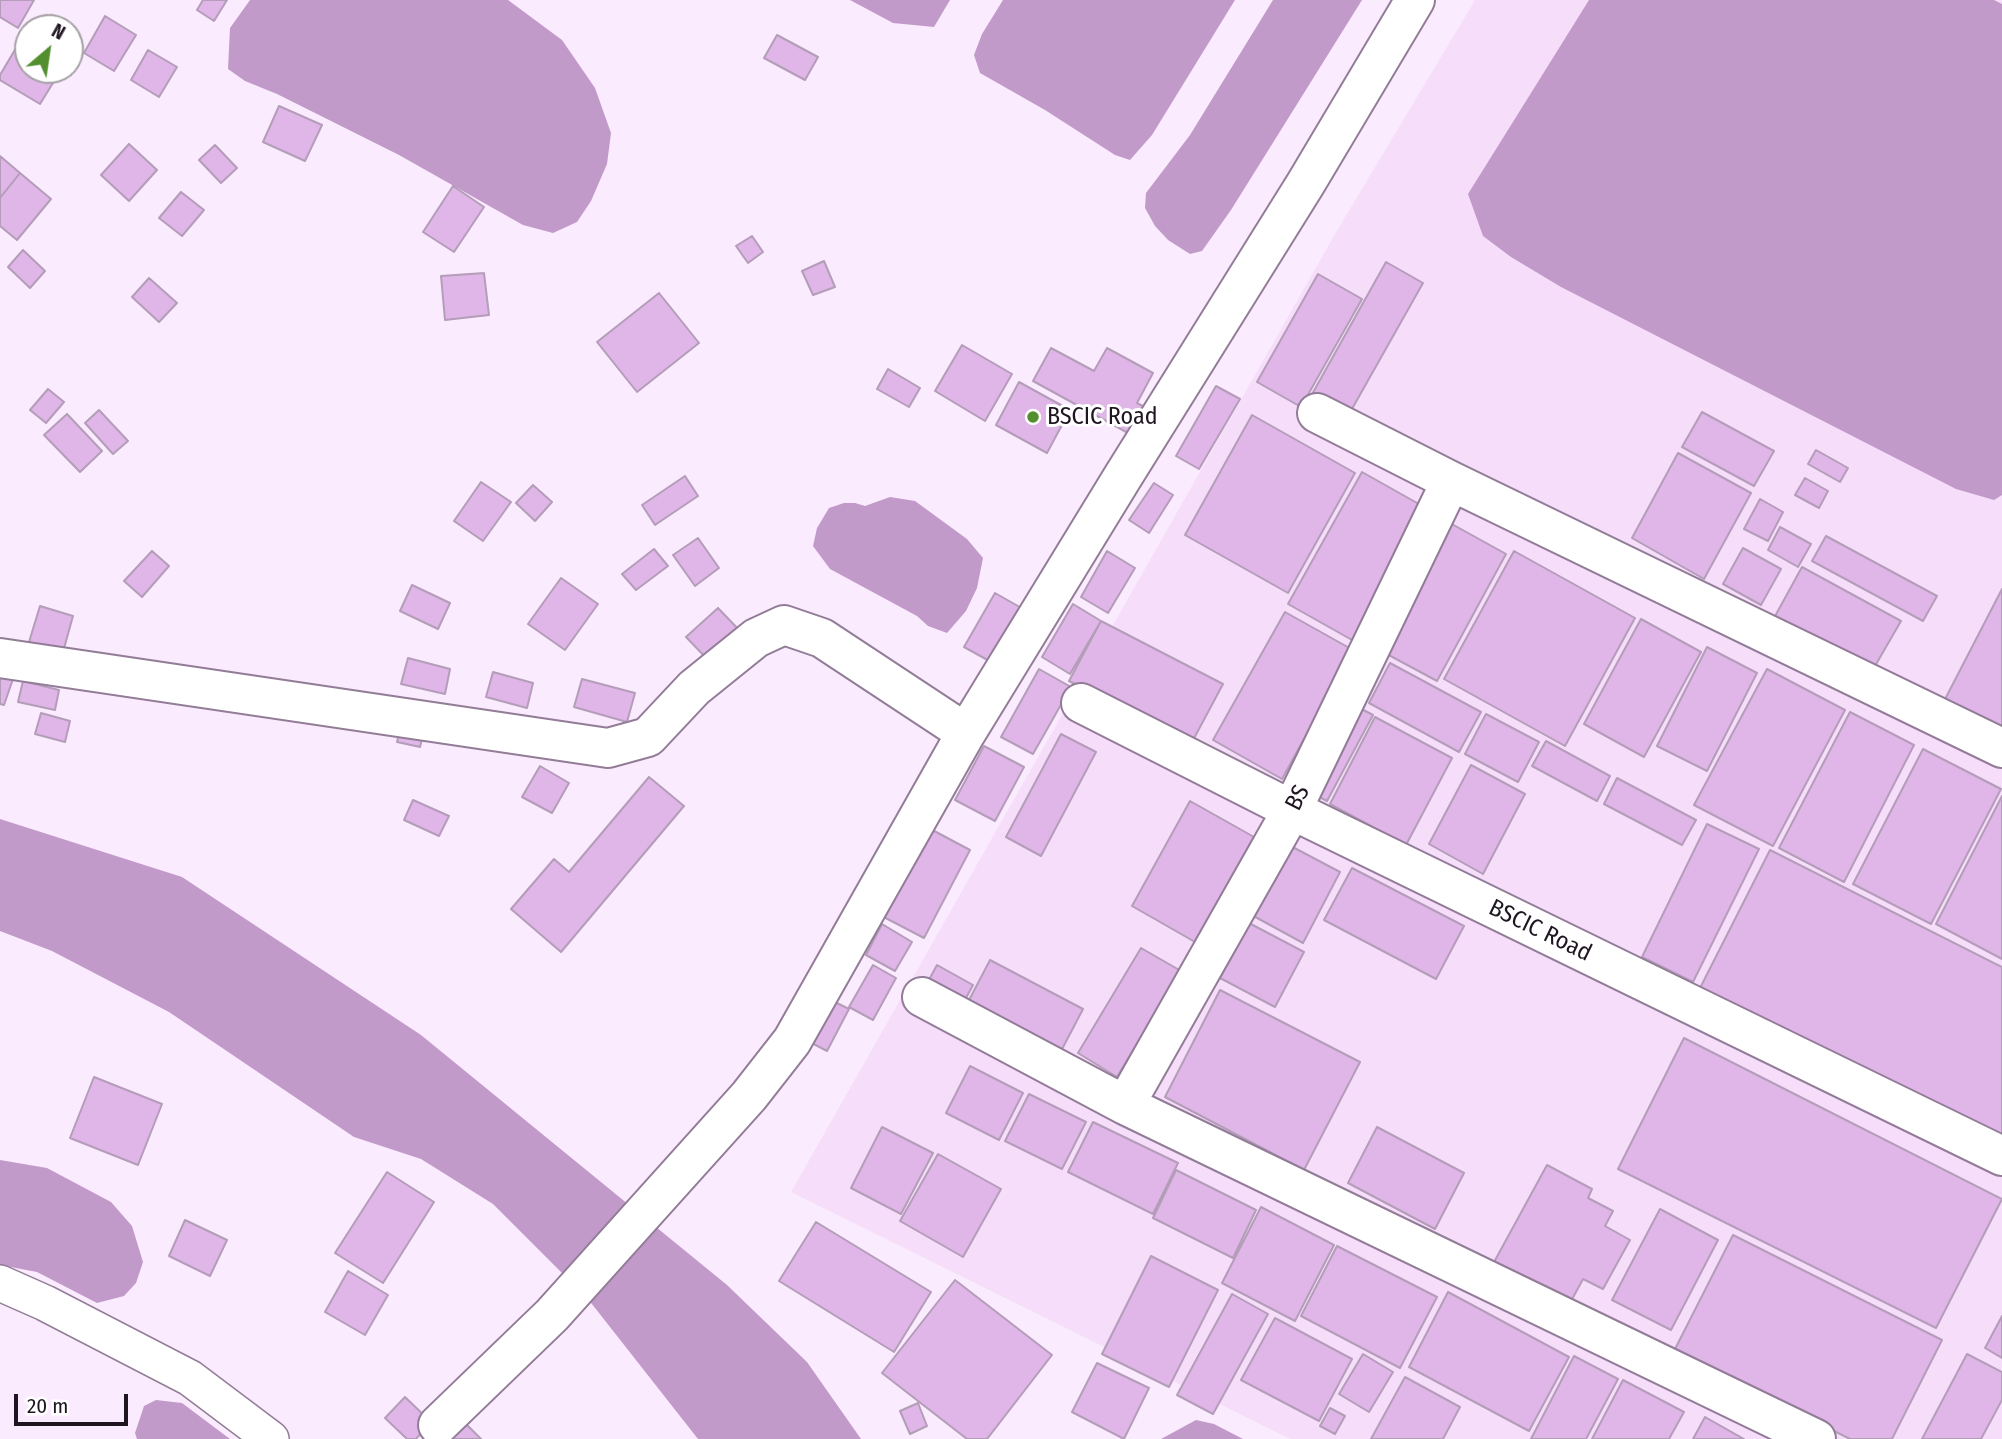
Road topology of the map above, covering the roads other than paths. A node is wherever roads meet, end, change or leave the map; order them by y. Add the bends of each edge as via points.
1 (1415, 0) edge
2 (1318, 413) dead end
3 (1451, 481) junction
4 (0, 658) edge
5 (1081, 703) dead end
6 (966, 733) junction
7 (2002, 748) edge
8 (1292, 810) junction
9 (922, 997) dead end
10 (1125, 1105) junction
11 (2002, 1156) edge
12 (0, 1283) edge
13 (438, 1425) dead end
14 (271, 1439) edge
15 (1816, 1439) edge

1 - 6 street
2 - 3 street
3 - 7 street
3 - 8 street, BS
4 - 6 street via 608,748 648,737 694,688 735,654 784,625 822,638
5 - 8 street, BSCIC Road
6 - 13 street via 792,1041 749,1096 552,1315
8 - 10 street, BS
8 - 11 street, BSCIC Road
9 - 10 street
10 - 15 street
12 - 14 street via 190,1378

